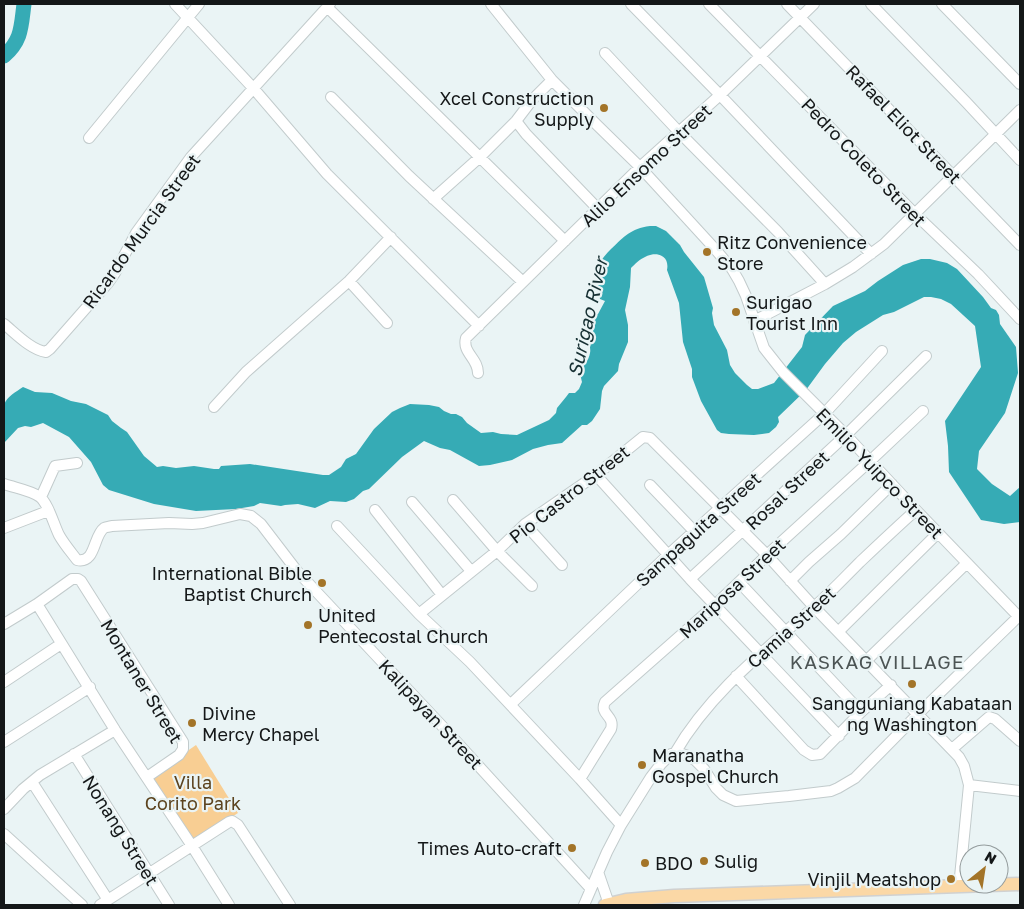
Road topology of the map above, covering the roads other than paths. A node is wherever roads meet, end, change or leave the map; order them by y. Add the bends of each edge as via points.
1 (175, 4) edge
2 (199, 4) edge
3 (491, 4) edge
4 (632, 4) edge
5 (709, 4) edge
6 (788, 4) edge
7 (814, 4) edge
8 (871, 4) edge
9 (942, 4) edge
10 (329, 5) edge
11 (188, 17) junction
12 (801, 17) junction
13 (604, 53) dead end
14 (761, 56) junction
15 (552, 80) junction
16 (1020, 84) edge
17 (254, 89) junction
18 (720, 95) junction
19 (330, 97) dead end
20 (1020, 110) edge
21 (516, 121) junction
22 (679, 132) junction
23 (996, 134) junction
24 (89, 138) dead end
25 (480, 157) junction
26 (1020, 160) edge
27 (640, 167) junction
28 (953, 176) junction
29 (433, 199) junction
30 (598, 209) junction
31 (915, 214) junction
32 (391, 237) junction
33 (565, 241) junction
34 (1020, 245) edge
35 (872, 254) junction
36 (349, 281) junction
37 (523, 282) junction
38 (825, 284) junction
39 (1020, 319) edge
40 (754, 320) junction
41 (387, 323) dead end
42 (4, 324) edge
43 (479, 326) junction
44 (882, 351) dead end
45 (926, 356) dead end
46 (478, 373) dead end
47 (214, 407) dead end
48 (923, 411) dead end
49 (824, 414) junction
50 (846, 435) junction
51 (870, 461) junction
52 (77, 463) dead end
53 (596, 475) junction
54 (4, 484) edge
55 (892, 484) junction
56 (650, 485) dead end
57 (41, 497) junction
58 (453, 500) dead end
59 (412, 502) dead end
60 (720, 509) junction
61 (375, 510) dead end
62 (916, 510) junction
63 (48, 511) junction
64 (525, 524) junction
65 (337, 526) dead end
66 (4, 528) edge
67 (694, 531) junction
68 (743, 531) junction
69 (938, 533) junction
70 (497, 551) junction
71 (668, 555) junction
72 (767, 556) junction
73 (967, 564) junction
74 (562, 565) dead end
75 (471, 571) junction
76 (690, 579) junction
77 (790, 581) junction
78 (740, 582) junction
79 (532, 586) dead end
80 (442, 595) junction
81 (37, 604) junction
82 (716, 605) junction
83 (814, 607) junction
84 (419, 614) junction
85 (1020, 616) edge
86 (4, 624) edge
87 (786, 631) junction
88 (839, 631) junction
89 (61, 644) junction
90 (761, 655) junction
91 (866, 660) junction
92 (736, 676) junction
93 (4, 682) edge
94 (891, 685) junction
95 (90, 687) junction
96 (511, 704) junction
97 (862, 712) junction
98 (918, 714) junction
99 (115, 730) junction
100 (839, 736) junction
101 (1020, 741) edge
102 (4, 742) edge
103 (952, 749) junction
104 (675, 753) junction
105 (74, 754) junction
106 (147, 777) junction
107 (580, 779) junction
108 (32, 782) junction
109 (969, 785) junction
110 (1020, 791) edge
111 (4, 809) edge
112 (621, 825) junction
113 (4, 834) edge
114 (963, 844) edge
115 (192, 846) junction
116 (598, 872) junction
117 (148, 874) junction
118 (959, 887) edge
119 (591, 889) junction
120 (104, 903) edge
121 (607, 904) edge
122 (82, 905) edge
123 (169, 905) edge
124 (229, 905) edge
125 (290, 905) edge
126 (584, 905) edge

1 - 11 street
2 - 11 street
3 - 15 street, Emilio Yuipco Street
4 - 18 street
5 - 14 street, Pedro Coleto Street
6 - 12 street, Rafael Eliot Street
7 - 12 street, Alilo Ensomo Street
8 - 23 street
9 - 16 street
10 - 17 street, Ricardo Murcia Street
10 - 25 street
11 - 17 street
11 - 24 street
12 - 14 street, Alilo Ensomo Street
12 - 28 street, Rafael Eliot Street
13 - 22 street
14 - 18 street, Alilo Ensomo Street
14 - 31 street, Pedro Coleto Street
15 - 21 street
15 - 27 street, Emilio Yuipco Street
17 - 32 street via 327,174
17 - 42 street, Ricardo Murcia Street via 191,157 136,233 108,283 50,349 41,351
18 - 22 street, Alilo Ensomo Street
18 - 35 street
19 - 29 street
20 - 23 street
21 - 25 street
21 - 30 street
22 - 27 street, Alilo Ensomo Street
22 - 38 street
23 - 26 street
23 - 28 street
25 - 29 street
25 - 33 street
27 - 30 street, Alilo Ensomo Street
27 - 40 street, Emilio Yuipco Street via 732,269
28 - 31 street
28 - 34 street, Rafael Eliot Street
29 - 37 street
30 - 33 street, Alilo Ensomo Street
31 - 35 street
31 - 39 street, Pedro Coleto Street
32 - 36 street
32 - 43 street
33 - 37 street, Alilo Ensomo Street
35 - 38 street
36 - 41 street
36 - 47 street via 246,372
37 - 43 street, Alilo Ensomo Street
38 - 40 street
40 - 49 street, Emilio Yuipco Street via 764,348
43 - 46 street, Alilo Ensomo Street via 464,344 477,365
44 - 49 street, Sampaguita Street
45 - 50 street, Rosal Street
48 - 51 street, Mariposa Street
49 - 50 street, Emilio Yuipco Street
49 - 60 street, Sampaguita Street
50 - 51 street, Emilio Yuipco Street
50 - 68 street, Rosal Street
51 - 55 street, Emilio Yuipco Street
51 - 72 street, Mariposa Street
52 - 57 street via 54,466
53 - 60 street, Pio Castro Street via 638,440 650,438
53 - 64 street, Pio Castro Street
53 - 71 street
54 - 57 street
55 - 62 street, Emilio Yuipco Street
55 - 77 street
56 - 67 street
57 - 63 street
58 - 70 street
59 - 75 street
60 - 67 street, Sampaguita Street
60 - 68 street, Pio Castro Street
61 - 80 street
62 - 69 street, Emilio Yuipco Street
62 - 83 street, Camia Street
63 - 66 street
63 - 119 street, Kalipayan Street via 71,552 82,561 95,548 104,528 192,524 240,514 251,516 261,524 308,584
64 - 70 street, Pio Castro Street
64 - 74 street
65 - 84 street
67 - 71 street, Sampaguita Street
68 - 72 street, Pio Castro Street
68 - 76 street, Rosal Street
69 - 73 street, Emilio Yuipco Street
69 - 88 street
70 - 75 street, Pio Castro Street
70 - 79 street
71 - 76 street
71 - 96 street, Sampaguita Street
72 - 77 street, Pio Castro Street
72 - 78 street, Mariposa Street
73 - 85 street, Emilio Yuipco Street
73 - 91 street
75 - 80 street, Pio Castro Street
76 - 82 street
77 - 83 street, Pio Castro Street
78 - 82 street, Mariposa Street
78 - 87 street
80 - 84 street, Pio Castro Street
81 - 86 street
81 - 89 street
81 - 106 street, Montaner Street via 72,579 78,579 183,742 179,755
82 - 90 street
82 - 107 street, Mariposa Street via 605,702 603,706 611,720 611,729
83 - 87 street, Camia Street
83 - 88 street, Pio Castro Street
84 - 96 street
85 - 98 street
87 - 90 street, Camia Street
87 - 97 street
88 - 91 street, Pio Castro Street
89 - 93 street
89 - 95 street
90 - 92 street, Camia Street
90 - 100 street
91 - 94 street, Pio Castro Street
92 - 100 street via 812,755 820,754
92 - 104 street, Camia Street
94 - 97 street
94 - 98 street, Pio Castro Street
95 - 99 street
95 - 102 street
96 - 107 street
97 - 100 street
98 - 103 street, Pio Castro Street
98 - 104 street via 855,778 831,790 736,801 723,795 695,760
99 - 105 street
99 - 106 street
101 - 103 street via 989,717
103 - 109 street, Pio Castro Street via 964,766
104 - 112 street, Camia Street via 660,764
105 - 108 street
105 - 117 street, Nonang Street
106 - 115 street
107 - 112 street
108 - 111 street
108 - 120 street
109 - 110 street
109 - 114 street
112 - 116 street, Camia Street
113 - 122 street
115 - 117 street
115 - 124 street
115 - 125 street via 229,822 236,823
116 - 119 street, Camia Street
116 - 121 street
117 - 120 street
117 - 123 street, Nonang Street
118 - 121 main road via 674,896
119 - 126 street, Camia Street

